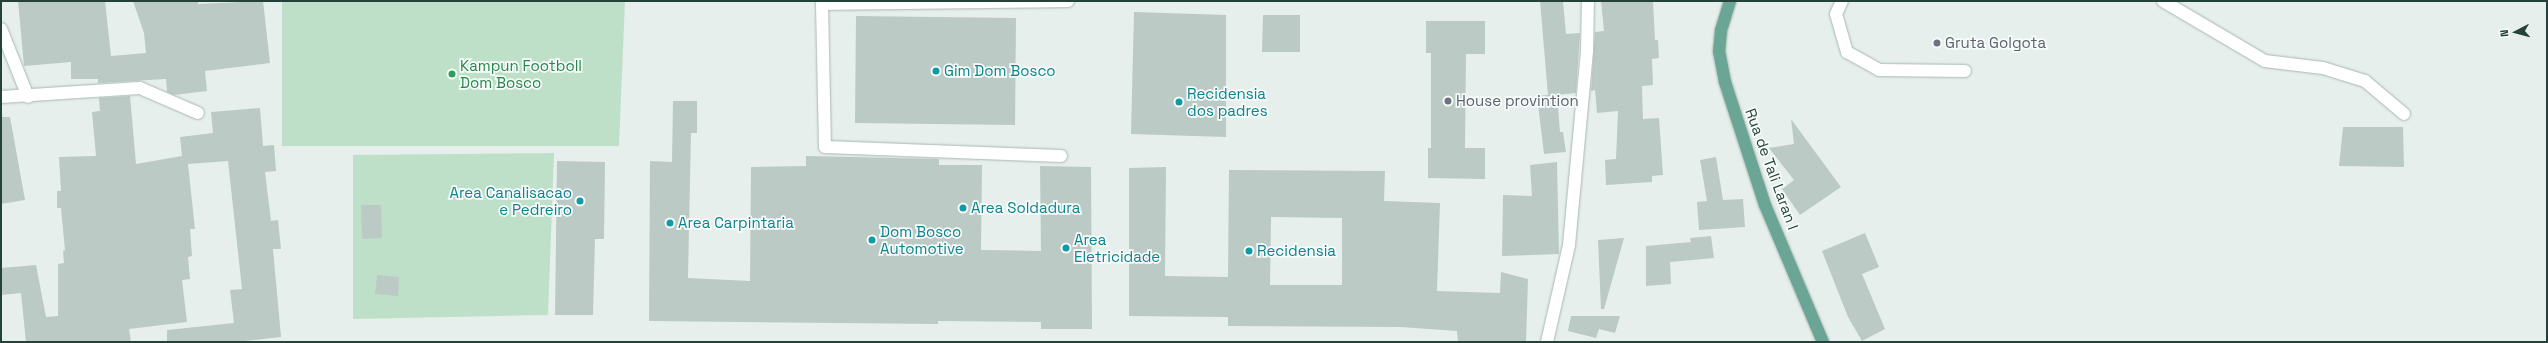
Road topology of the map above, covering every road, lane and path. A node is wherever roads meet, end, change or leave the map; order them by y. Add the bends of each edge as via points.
1 (1068, 1) edge
2 (1588, 1) edge
3 (1730, 1) edge
4 (1842, 1) edge
5 (2163, 1) edge
6 (1, 29) edge
7 (1964, 71) dead end
8 (1, 97) edge
9 (28, 97) junction
10 (198, 113) dead end
11 (2404, 114) dead end
12 (1061, 156) dead end
13 (1547, 342) edge
14 (1823, 342) edge

1 - 12 street via 822,4 825,147
2 - 13 street via 1587,51 1569,245
3 - 14 main road, Rua de Tali Laran I via 1721,30 1719,51 1725,82 1765,205
4 - 7 street via 1836,14 1847,52 1879,70
5 - 11 street via 2245,52 2265,61 2323,68 2365,81
6 - 9 street
8 - 9 street
9 - 10 street via 140,88

